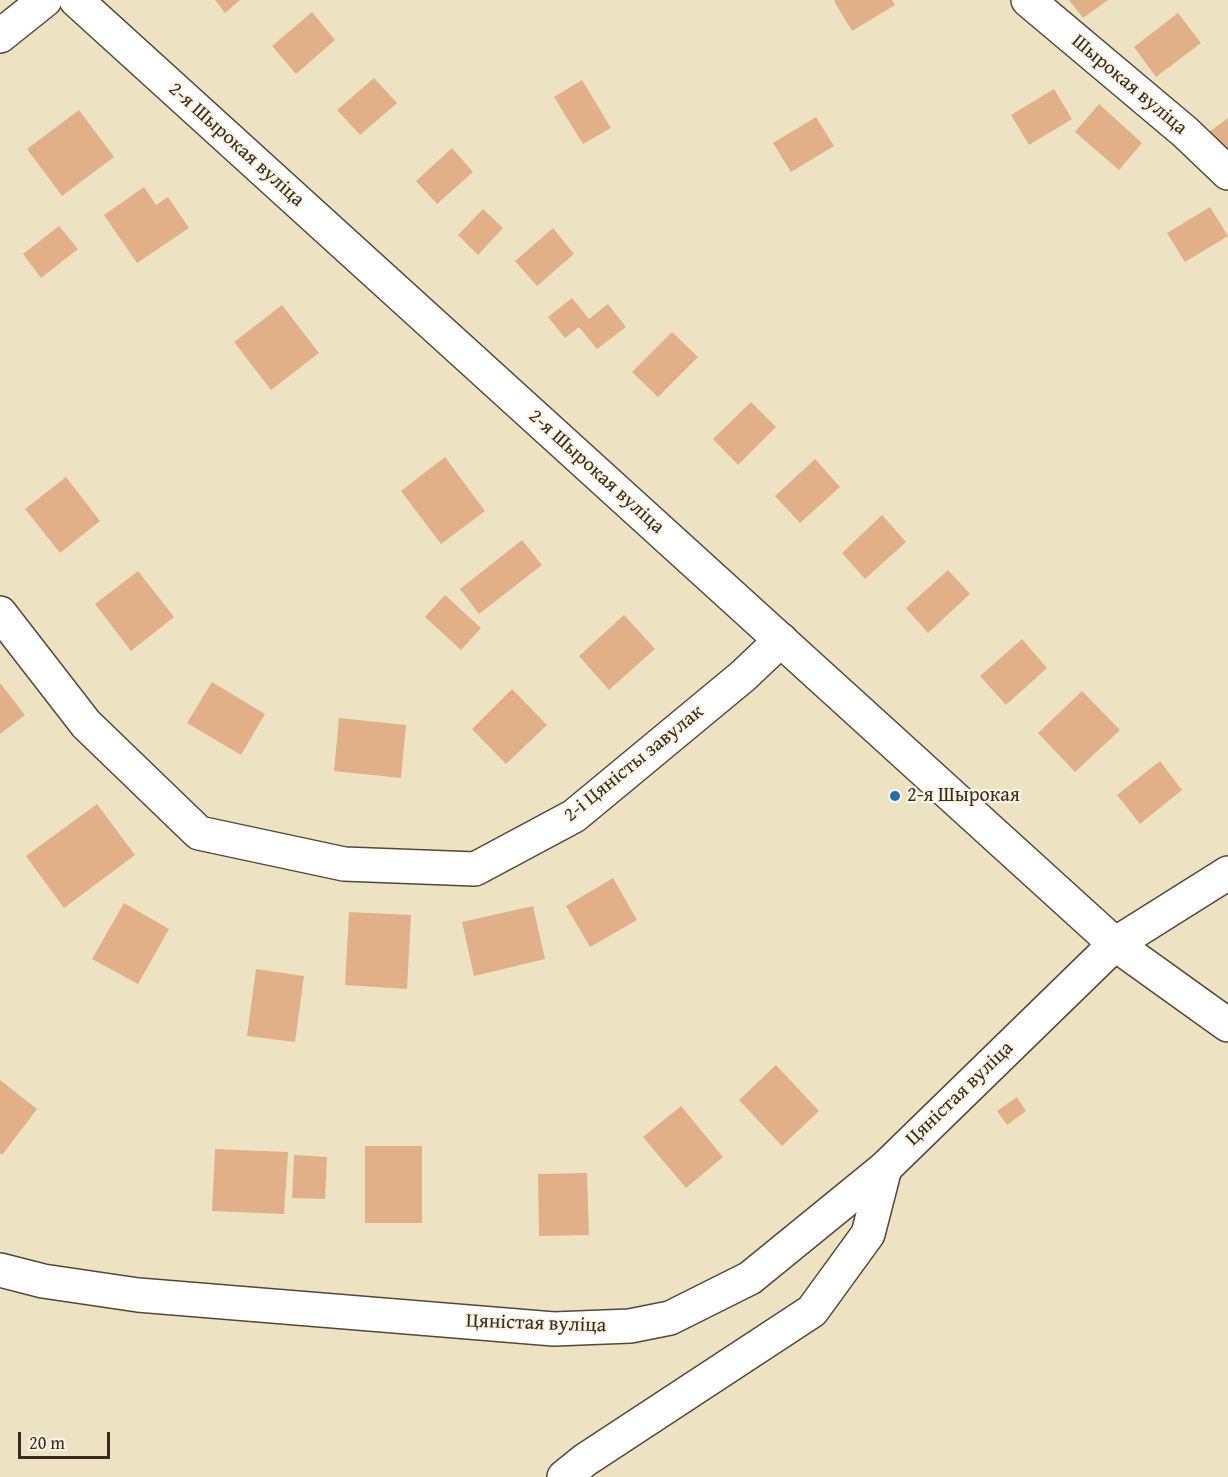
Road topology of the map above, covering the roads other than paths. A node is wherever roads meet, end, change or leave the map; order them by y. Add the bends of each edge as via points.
1 (45, 0) edge
2 (76, 0) edge
3 (1028, 0) edge
4 (0, 36) edge
5 (1228, 173) edge
6 (0, 613) edge
7 (781, 639) junction
8 (1228, 873) edge
9 (1115, 944) junction
10 (1228, 1025) edge
11 (885, 1168) junction
12 (0, 1270) edge
13 (564, 1477) edge

1 - 4 street
2 - 7 street, 2-я Шырокая вуліца
3 - 5 street, Шырокая вуліца
6 - 7 street, 2-і Цяністы завулак via 86,724 199,833 344,864 475,869 574,816 743,676
7 - 9 street, 2-я Шырокая вуліца
8 - 9 street, Цяністая вуліца
9 - 10 street, 2-я Шырокая вуліца
9 - 11 street, Цяністая вуліца
11 - 12 street, Цяністая вуліца via 750,1278 670,1318 630,1326 554,1329 138,1295 43,1281
11 - 13 street via 868,1234 812,1311

